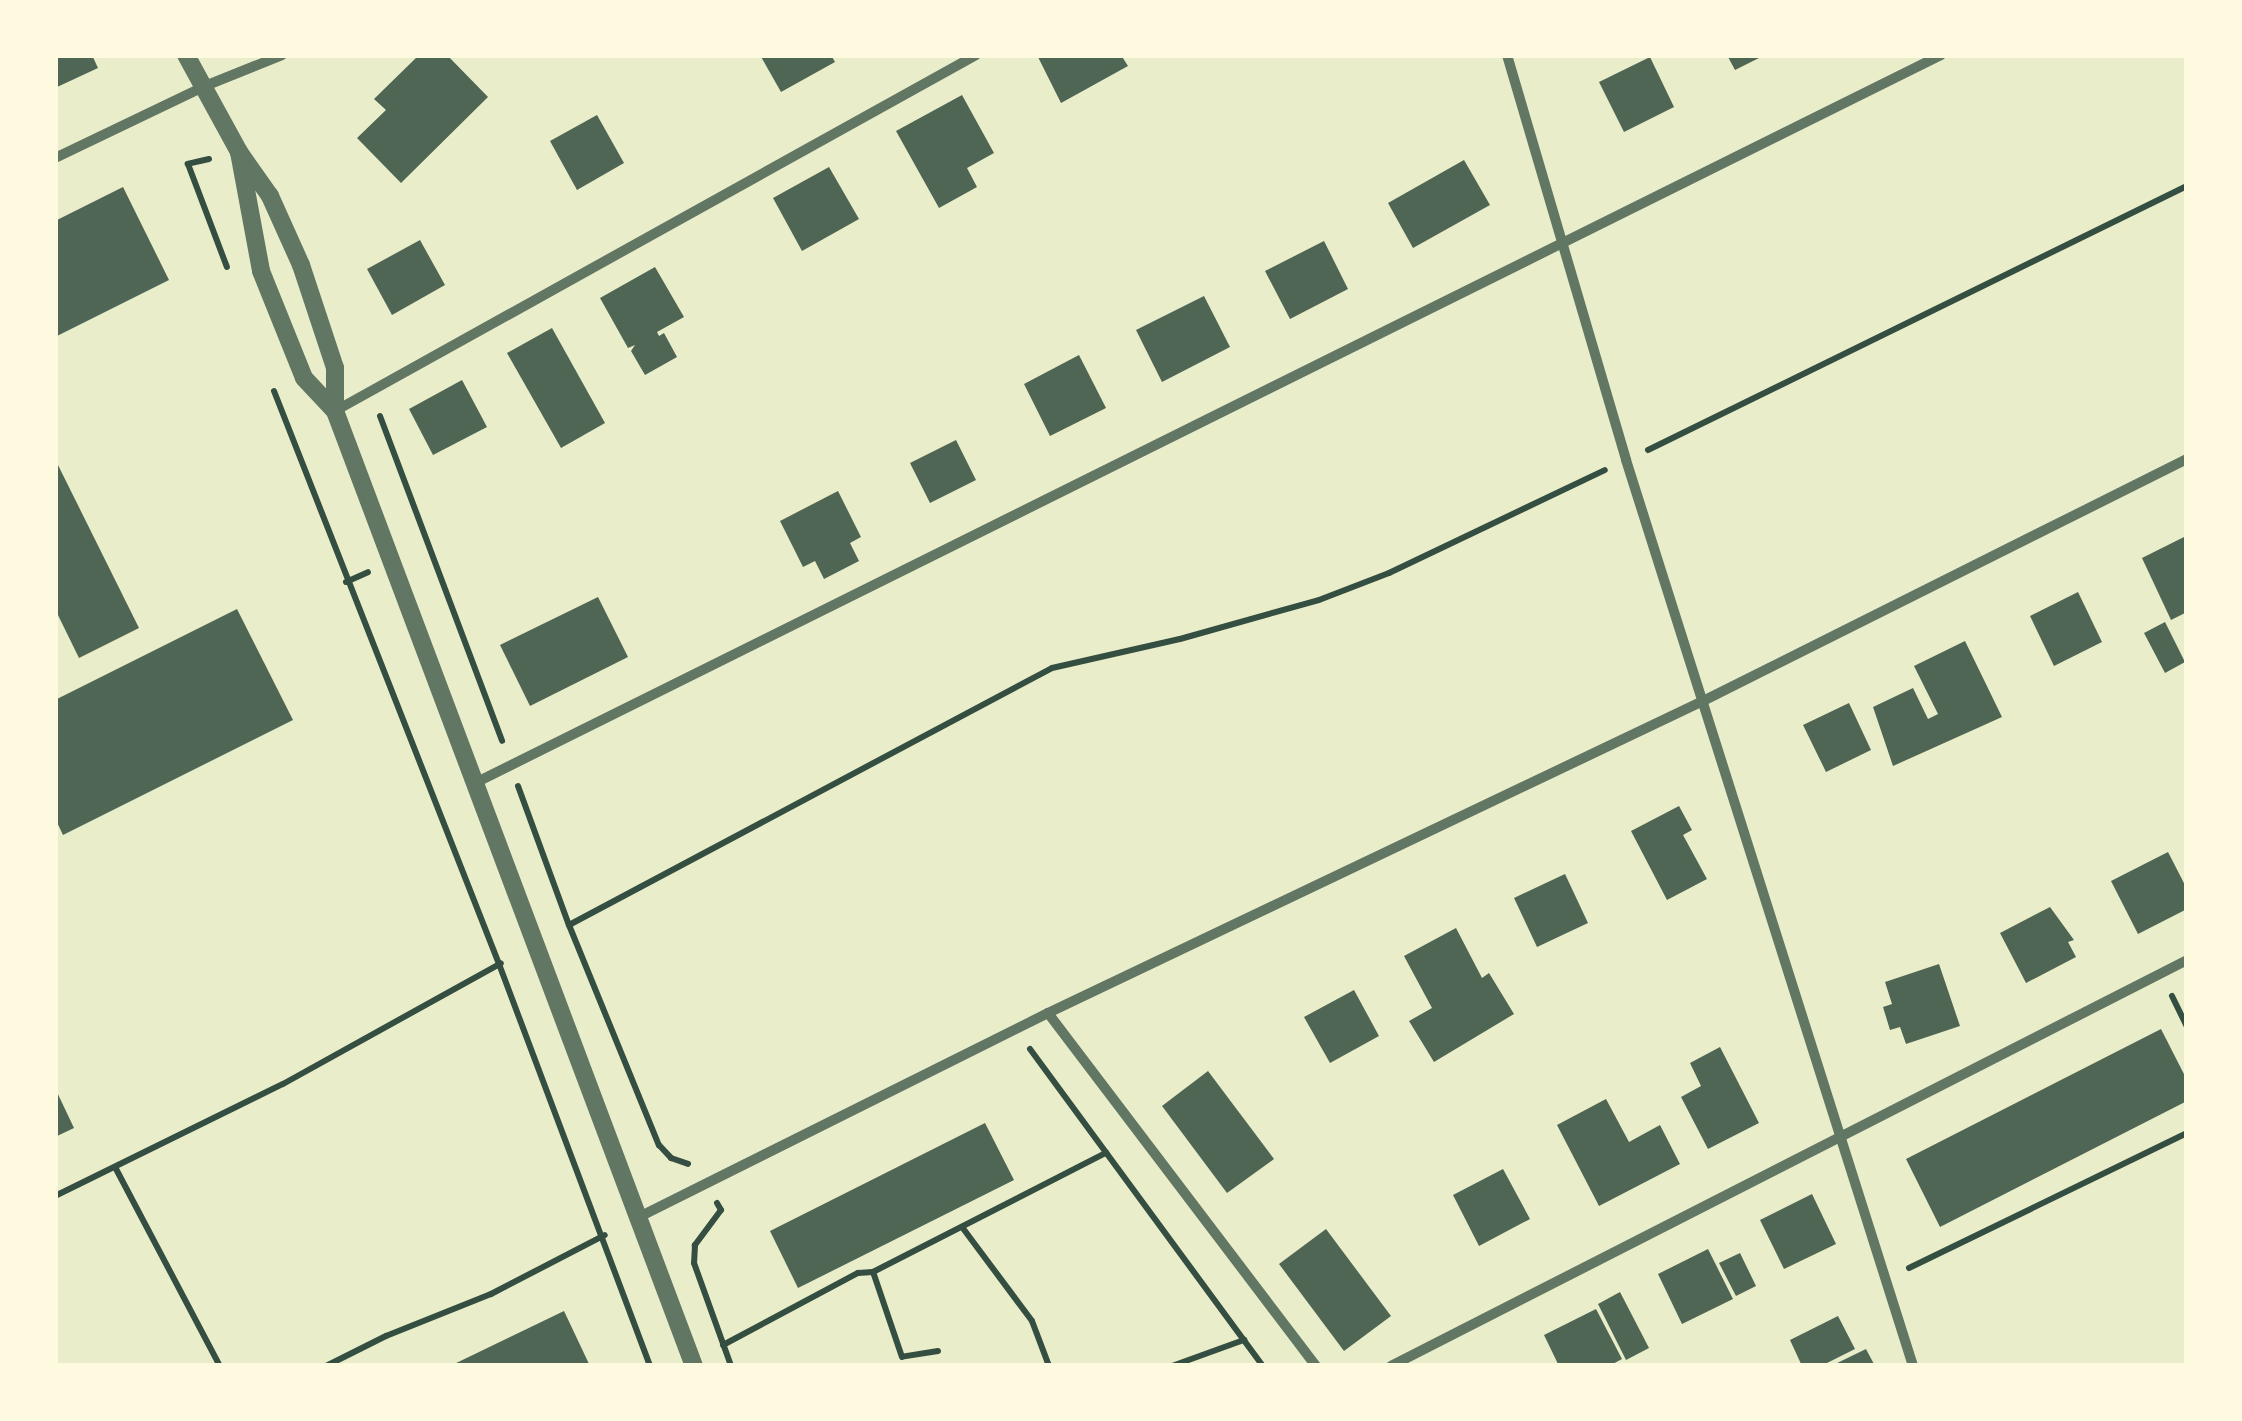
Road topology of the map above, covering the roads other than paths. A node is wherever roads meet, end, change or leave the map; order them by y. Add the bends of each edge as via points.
1 (186, 55) edge
2 (282, 55) edge
3 (976, 55) edge
4 (1507, 55) edge
5 (1941, 55) edge
6 (206, 86) junction
7 (239, 152) junction
8 (55, 158) edge
9 (1560, 242) junction
10 (334, 412) junction
11 (2187, 459) edge
12 (1702, 702) junction
13 (472, 784) junction
14 (2187, 960) edge
15 (1048, 1013) junction
16 (1841, 1138) junction
17 (639, 1217) junction
18 (692, 1362) edge
19 (1316, 1366) edge
20 (1391, 1366) edge
21 (1912, 1366) edge

1 - 6 street
2 - 6 street
3 - 10 street
4 - 9 street
5 - 9 street
6 - 7 street
6 - 8 street
7 - 10 street via 261,272 304,378
7 - 10 street via 270,196 307,283 335,368
9 - 12 street
9 - 13 street
10 - 13 street
11 - 12 street
12 - 15 street
12 - 16 street
13 - 17 street
14 - 16 street
15 - 17 street
15 - 19 street
16 - 20 street
16 - 21 street
17 - 18 street

